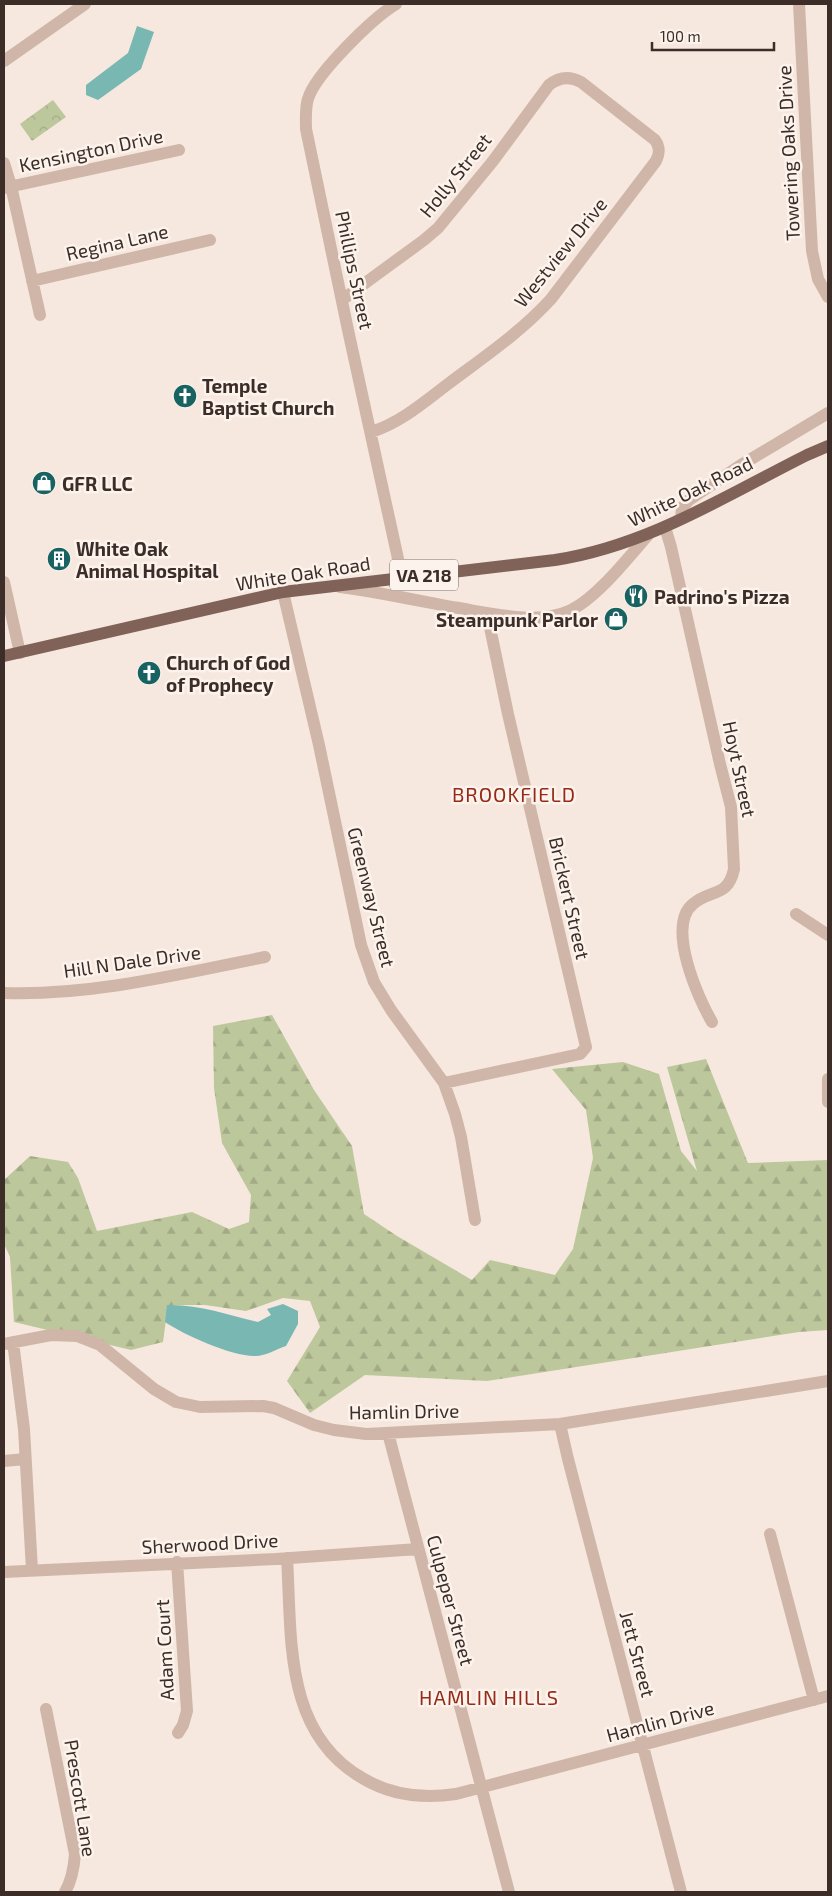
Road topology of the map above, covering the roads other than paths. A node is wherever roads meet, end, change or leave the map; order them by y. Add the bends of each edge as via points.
1 (85, 4) edge
2 (396, 4) edge
3 (799, 4) edge
4 (4, 61) edge
5 (588, 88) joint
6 (179, 150) dead end
7 (4, 163) edge
8 (8, 187) edge
9 (210, 240) dead end
10 (32, 281) junction
11 (828, 298) edge
12 (342, 300) junction
13 (40, 315) dead end
14 (828, 413) edge
15 (371, 432) junction
16 (828, 446) edge
17 (681, 519) junction
18 (665, 527) junction
19 (648, 535) junction
20 (402, 577) junction
21 (4, 582) edge
22 (312, 587) junction
23 (283, 592) junction
24 (487, 613) junction
25 (20, 652) junction
26 (4, 656) edge
27 (796, 914) dead end
28 (828, 935) edge
29 (265, 957) dead end
30 (4, 993) edge
31 (712, 1022) dead end
32 (828, 1079) edge
33 (444, 1083) junction
34 (828, 1102) edge
35 (475, 1220) dead end
36 (8, 1343) edge
37 (828, 1381) edge
38 (560, 1424) junction
39 (388, 1433) junction
40 (25, 1459) junction
41 (4, 1460) edge
42 (770, 1534) dead end
43 (418, 1549) junction
44 (288, 1558) junction
45 (178, 1562) junction
46 (32, 1570) junction
47 (4, 1572) edge
48 (828, 1696) edge
49 (814, 1700) junction
50 (46, 1709) dead end
51 (178, 1734) dead end
52 (643, 1745) junction
53 (482, 1788) junction
54 (65, 1892) edge
55 (509, 1892) edge
56 (681, 1892) edge

1 - 4 street
2 - 12 street, Phillips Street via 357,35 321,77 308,98 306,129
3 - 11 street, Towering Oaks Drive via 812,251 818,279
5 - 12 street, Holly Street via 570,78 554,82 438,228
5 - 15 street, Westview Drive via 654,140 659,150 656,161 535,316 510,339 398,422
6 - 8 street, Kensington Drive
7 - 8 street
8 - 10 street
9 - 10 street, Regina Lane
10 - 13 street
12 - 15 street, Phillips Street
14 - 17 street via 689,500 682,508
15 - 20 street, Phillips Street
16 - 17 main road, White Oak Road / VA 218
17 - 18 main road, White Oak Road / VA 218
18 - 19 main road, White Oak Road / VA 218
18 - 31 street, Hoyt Street via 733,819 732,877 724,890 693,903 683,921 685,949 696,988
19 - 20 main road, White Oak Road / VA 218 via 574,557
19 - 24 street via 602,584 571,611 538,617
20 - 22 main road, White Oak Road / VA 218
21 - 25 street
22 - 23 main road, White Oak Road / VA 218
22 - 24 street via 335,586
23 - 25 main road, White Oak Road / VA 218
23 - 33 street, Greenway Street via 361,944 374,982
24 - 33 street, Brickert Street via 586,1047 580,1054
25 - 26 main road, White Oak Road / VA 218
27 - 28 street
29 - 30 street, Hill N Dale Drive via 127,984
32 - 34 street
33 - 35 street, Greenway Street via 461,1137
36 - 39 street, Hamlin Drive via 65,1334 89,1340 108,1350 164,1396 188,1405 263,1406 334,1430
36 - 40 street via 22,1398
37 - 38 street, Hamlin Drive
38 - 39 street, Hamlin Drive
38 - 52 street, Jett Street
39 - 43 street, Culpeper Street
40 - 41 street
40 - 46 street
42 - 49 street
43 - 44 street, Sherwood Drive
43 - 53 street, Culpeper Street
44 - 45 street, Sherwood Drive
44 - 53 street, Hamlin Drive via 299,1690 307,1718 323,1745 358,1776 394,1792 439,1797
45 - 46 street, Sherwood Drive
45 - 51 street, Adam Court via 186,1711 184,1725
46 - 47 street, Sherwood Drive
48 - 49 street, Hamlin Drive
49 - 52 street, Hamlin Drive
50 - 54 street, Prescott Lane via 75,1854
52 - 53 street, Hamlin Drive
52 - 56 street, Jett Street
53 - 55 street, Culpeper Street

